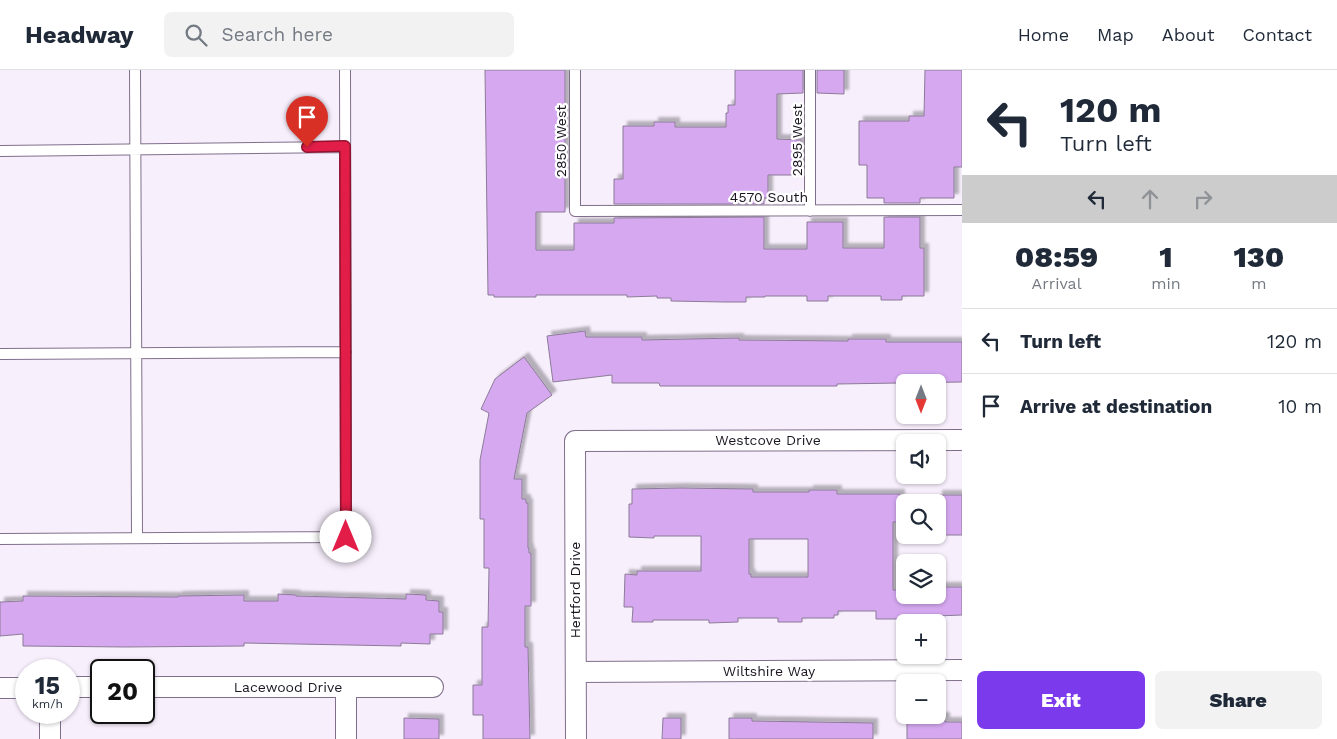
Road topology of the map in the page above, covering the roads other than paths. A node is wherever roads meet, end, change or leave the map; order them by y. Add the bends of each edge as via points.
1 (134, 70) edge
2 (345, 70) edge
3 (575, 70) edge
4 (810, 70) edge
5 (345, 146) junction
6 (135, 149) junction
7 (0, 152) edge
8 (962, 210) edge
9 (575, 211) joint
10 (810, 211) junction
11 (346, 352) junction
12 (0, 354) edge
13 (136, 354) junction
14 (962, 440) edge
15 (575, 441) joint
16 (136, 538) junction
17 (0, 539) edge
18 (962, 670) edge
19 (576, 672) junction
20 (155, 687) edge
21 (346, 687) junction
22 (433, 687) dead end
23 (0, 688) edge
24 (15, 688) edge
25 (50, 724) edge
26 (50, 739) edge
27 (346, 739) edge
28 (576, 739) edge

1 - 6 lane
2 - 5 lane
3 - 9 lane, 2850 West
4 - 10 lane, 2895 West
5 - 6 lane
5 - 11 lane
6 - 7 lane
6 - 13 lane
8 - 10 lane, 4570 South
9 - 10 lane, 4570 South
11 - 13 lane
11 - 16 lane via 346,537
12 - 13 lane
13 - 16 lane
14 - 15 street, Westcove Drive
15 - 19 street, Hertford Drive
16 - 17 lane
18 - 19 street, Wiltshire Way
19 - 28 street, Hertford Drive
20 - 21 street, Lacewood Drive
21 - 22 street, Lacewood Drive
21 - 27 street
23 - 24 street
25 - 26 street

